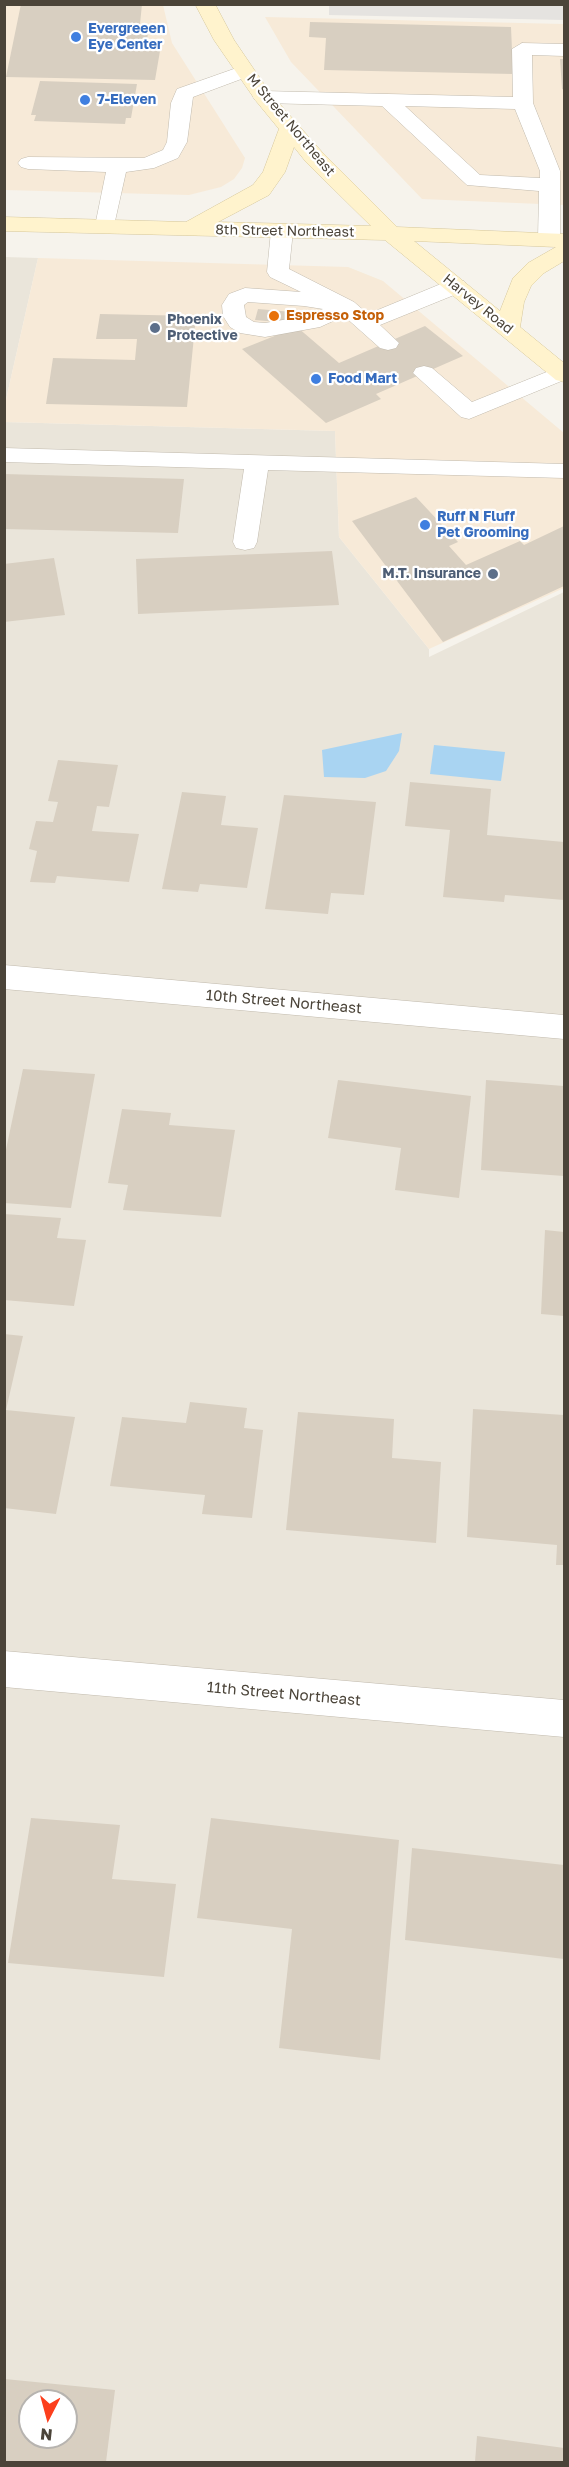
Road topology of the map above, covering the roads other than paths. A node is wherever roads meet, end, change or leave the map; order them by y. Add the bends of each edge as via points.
1 (205, 4) edge
2 (564, 50) edge
3 (245, 72) junction
4 (263, 97) junction
5 (387, 100) junction
6 (523, 103) junction
7 (290, 129) junction
8 (28, 163) dead end
9 (117, 166) junction
10 (550, 185) junction
11 (4, 224) edge
12 (106, 226) junction
13 (188, 228) junction
14 (282, 231) junction
15 (391, 233) junction
16 (559, 244) edge
17 (456, 286) junction
18 (365, 323) junction
19 (508, 328) junction
20 (388, 343) dead end
21 (564, 373) edge
22 (424, 374) dead end
23 (4, 455) edge
24 (257, 462) junction
25 (564, 471) edge
26 (245, 542) dead end
27 (4, 977) edge
28 (564, 1027) edge
29 (4, 1669) edge
30 (564, 1719) edge

1 - 3 main road, M Street Northeast
2 - 6 lane via 522,49
3 - 4 main road, M Street Northeast
3 - 9 lane via 184,93 177,142 171,154 147,164
4 - 5 lane
4 - 7 main road, M Street Northeast
5 - 6 lane
5 - 10 lane via 474,181
6 - 10 lane via 550,171
7 - 13 main road via 274,172 261,190
7 - 15 main road, M Street Northeast
8 - 9 lane
9 - 12 lane
10 - 16 lane
11 - 12 main road, 8th Street Northeast
12 - 13 main road, 8th Street Northeast
13 - 14 main road, 8th Street Northeast
14 - 15 main road, 8th Street Northeast
14 - 18 lane via 278,272 346,307
15 - 16 main road, 8th Street Northeast
15 - 17 main road, Harvey Road
16 - 19 main road via 521,283
17 - 18 lane
17 - 19 main road, Harvey Road
18 - 20 lane
19 - 21 main road, Harvey Road
21 - 22 lane via 469,412
23 - 24 lane
24 - 25 lane
24 - 26 lane
27 - 28 street, 10th Street Northeast
29 - 30 street, 11th Street Northeast

